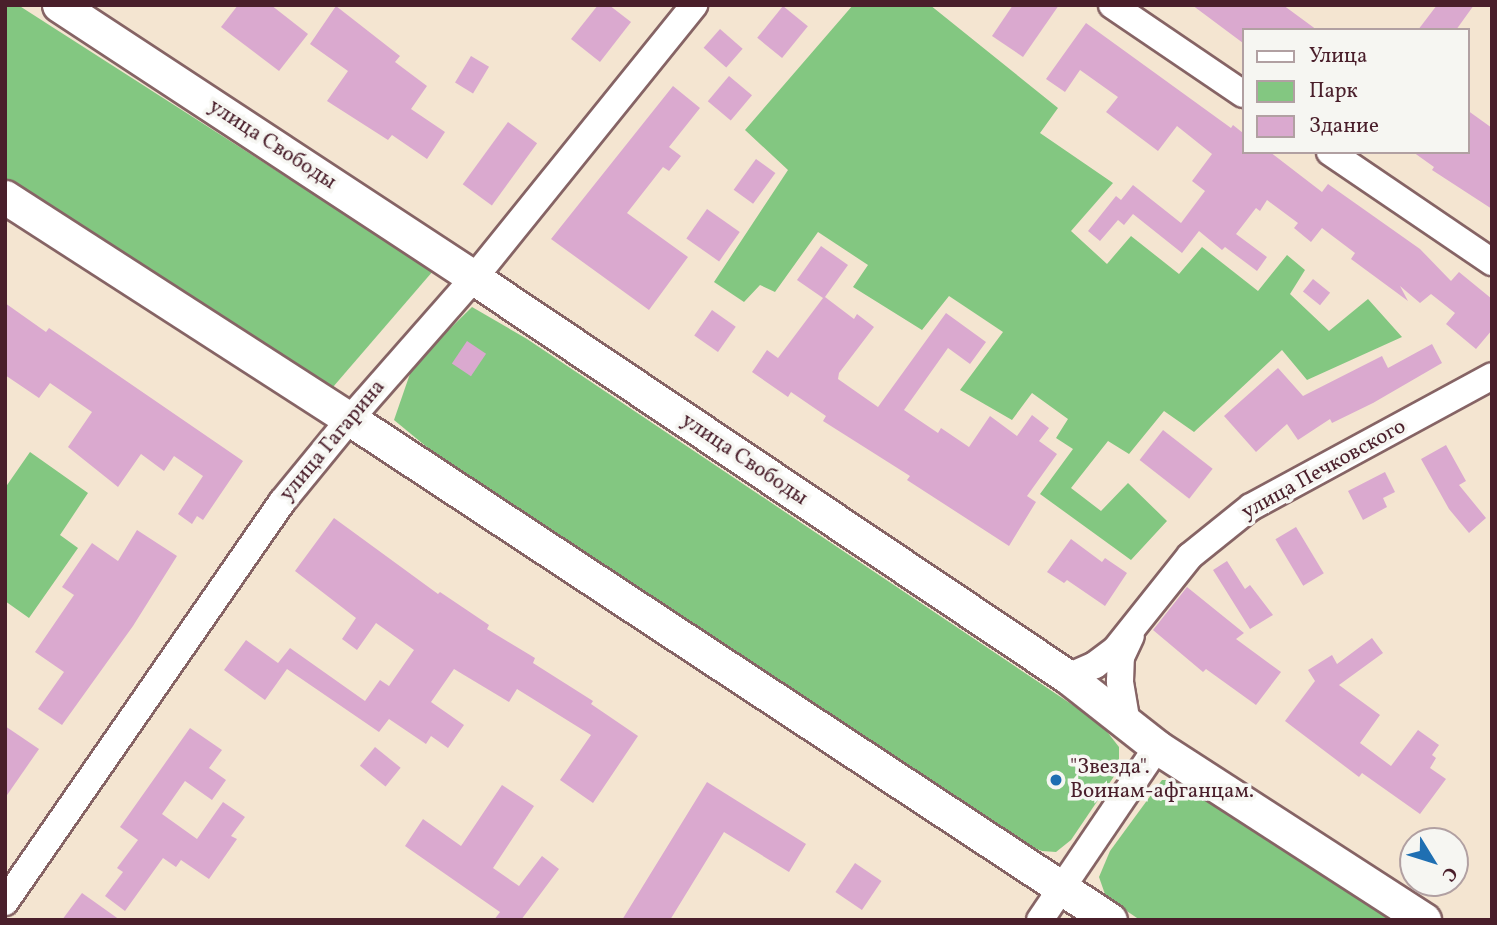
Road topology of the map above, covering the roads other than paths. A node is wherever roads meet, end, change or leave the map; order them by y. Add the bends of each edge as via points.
1 (59, 5) edge
2 (694, 5) edge
3 (1112, 5) edge
4 (1242, 93) edge
5 (1333, 154) edge
6 (5, 197) edge
7 (1492, 262) edge
8 (474, 278) junction
9 (1492, 376) edge
10 (350, 419) junction
11 (1142, 612) junction
12 (1068, 677) junction
13 (1127, 724) junction
14 (1157, 747) junction
15 (1062, 888) junction
16 (5, 902) edge
17 (1040, 920) edge
18 (1110, 920) edge
19 (1424, 920) edge

1 - 8 main road, улица Свободы
2 - 8 street, улица Гагарина
3 - 4 street
5 - 7 street
6 - 10 main road
8 - 10 street, улица Гагарина
8 - 12 main road, улица Свободы
9 - 11 street, улица Печковского via 1251,507 1190,556
10 - 15 main road
10 - 16 street, улица Гагарина via 282,502
11 - 12 street via 1115,650
11 - 13 street via 1121,657
12 - 13 main road, улица Свободы
13 - 14 main road, улица Свободы
14 - 15 street
14 - 19 main road, улица Свободы
15 - 17 street
15 - 18 main road

